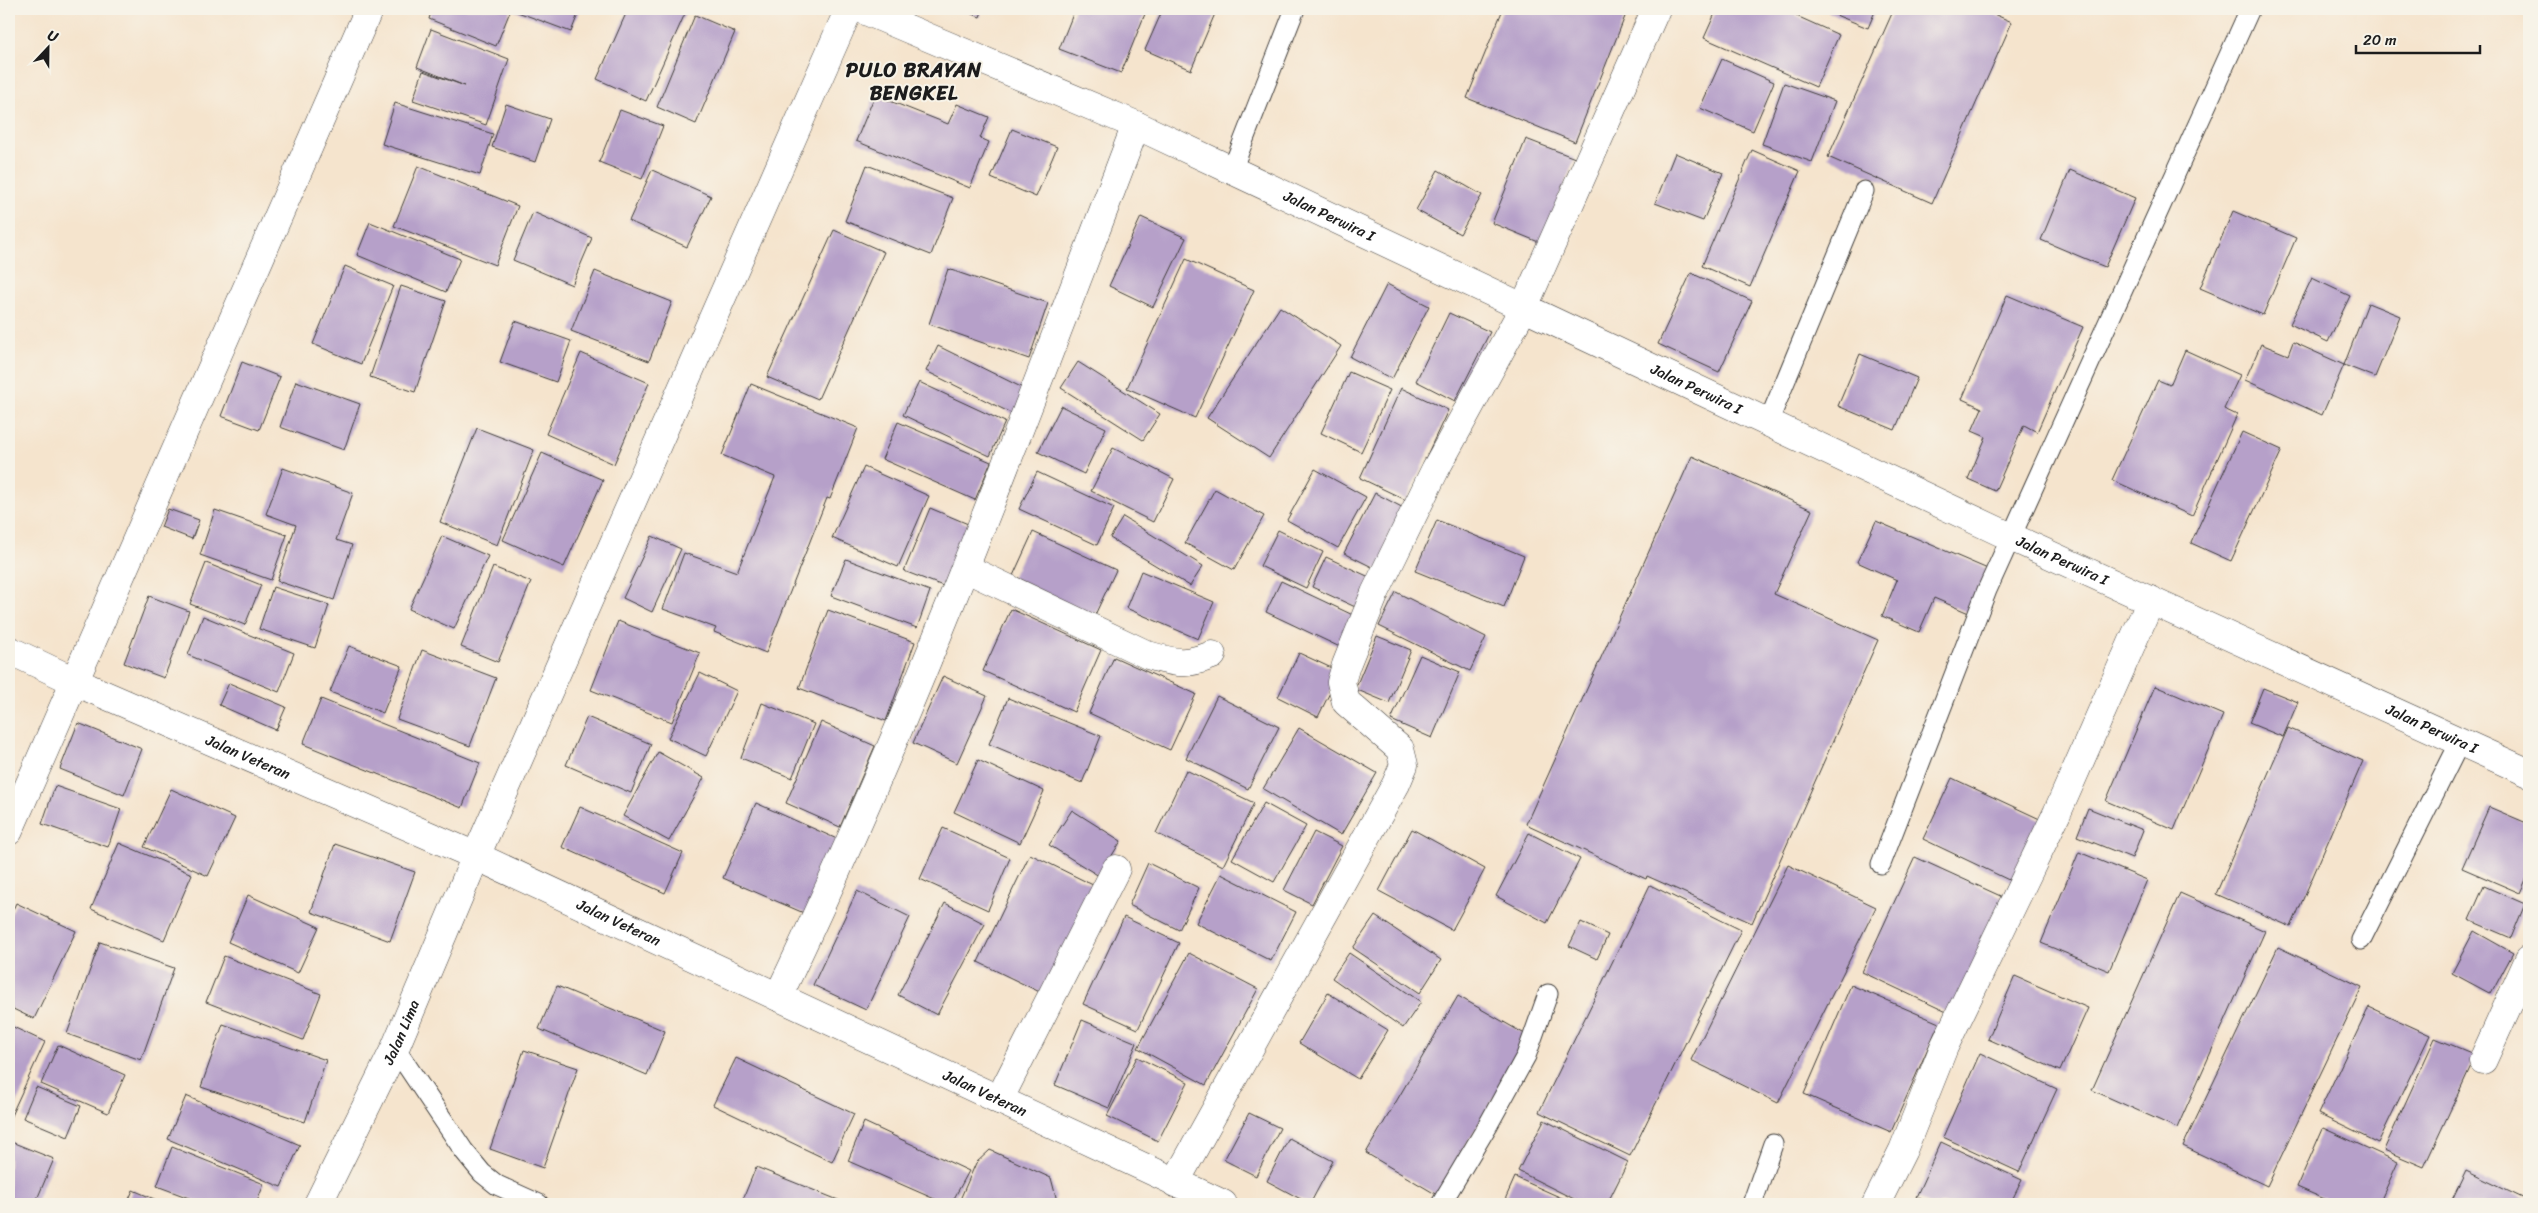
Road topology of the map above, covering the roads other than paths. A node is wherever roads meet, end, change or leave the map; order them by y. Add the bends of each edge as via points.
1 (369, 9) edge
2 (849, 9) edge
3 (861, 9) edge
4 (1295, 9) edge
5 (1656, 9) edge
6 (2250, 9) edge
7 (1136, 125) junction
8 (1232, 170) junction
9 (1864, 191) dead end
10 (1523, 308) junction
11 (1768, 423) junction
12 (2011, 536) junction
13 (965, 568) junction
14 (2151, 600) junction
15 (9, 650) edge
16 (1212, 655) dead end
17 (76, 681) junction
18 (2460, 742) junction
19 (2529, 773) edge
20 (9, 831) edge
21 (476, 856) junction
22 (1881, 864) dead end
23 (1116, 869) dead end
24 (2361, 940) dead end
25 (2529, 959) edge
26 (1548, 994) dead end
27 (778, 997) junction
28 (395, 1048) junction
29 (2483, 1060) dead end
30 (1000, 1100) junction
31 (1773, 1144) dead end
32 (1176, 1183) junction
33 (318, 1204) edge
34 (539, 1204) edge
35 (1223, 1204) edge
36 (1440, 1204) edge
37 (1752, 1204) edge
38 (1876, 1204) edge

1 - 17 street
2 - 21 street, Jalan Lima
3 - 7 street, Jalan Perwira I
4 - 8 lane
5 - 10 street
6 - 12 lane
7 - 8 street, Jalan Perwira I
7 - 13 street via 992,505
8 - 10 street, Jalan Perwira I
9 - 11 lane
10 - 11 street, Jalan Perwira I
10 - 32 street via 1435,470 1375,593 1341,682 1346,702 1400,749 1404,765
11 - 12 street, Jalan Perwira I
12 - 14 street, Jalan Perwira I
12 - 22 lane
13 - 16 street via 1148,655 1177,664
13 - 27 street via 821,908
14 - 18 street, Jalan Perwira I
14 - 38 street via 2056,813 1944,1047
15 - 17 street, Jalan Veteran
17 - 20 street
17 - 21 street, Jalan Veteran
18 - 19 street, Jalan Perwira I
18 - 24 lane
21 - 27 street, Jalan Veteran
21 - 28 street, Jalan Lima
23 - 30 street
25 - 29 street
26 - 36 lane via 1526,1056
27 - 30 street, Jalan Veteran
28 - 33 street, Jalan Lima
28 - 34 lane via 482,1173 497,1185
30 - 32 street, Jalan Veteran
31 - 37 lane
32 - 35 street, Jalan Veteran

